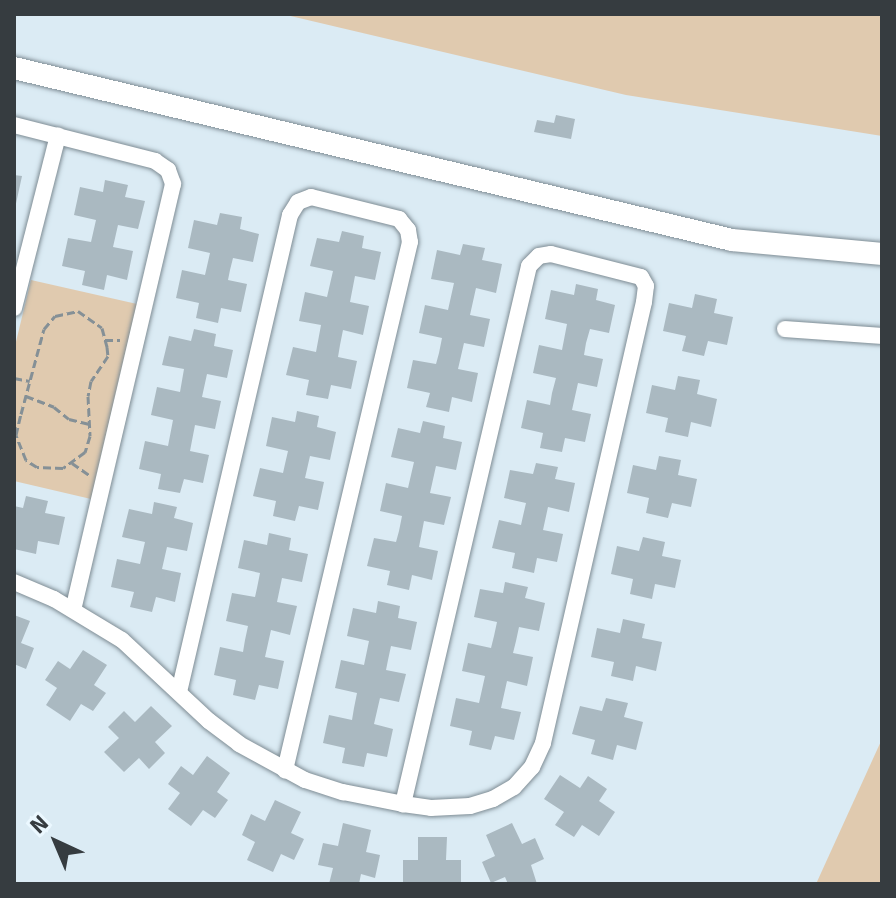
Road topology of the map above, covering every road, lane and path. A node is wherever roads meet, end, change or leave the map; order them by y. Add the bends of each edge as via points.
1 (14, 68) edge
2 (14, 125) edge
3 (58, 136) junction
4 (882, 254) edge
5 (14, 308) edge
6 (785, 329) dead end
7 (882, 336) edge
8 (14, 378) edge
9 (30, 381) junction
10 (26, 396) junction
11 (89, 424) junction
12 (14, 582) edge
13 (73, 609) junction
14 (179, 692) junction
15 (285, 770) junction
16 (403, 804) junction

1 - 4 main road via 732,240
2 - 3 street
3 - 5 street
3 - 13 street via 155,161 168,170 173,184
6 - 7 street
8 - 9 path
9 - 10 path
9 - 11 path via 44,329 55,316 78,311 91,318 102,328 108,356 91,381
10 - 11 path
10 - 11 path via 16,435 26,460 37,467 63,468 85,452
12 - 13 street
13 - 14 street via 122,640
14 - 15 street via 239,744
14 - 15 street via 290,215 298,202 311,197 399,219 410,242
15 - 16 street via 343,792
16 - 16 street via 470,806 493,799 514,787 532,767 543,743 644,302 641,277 551,254 529,266

